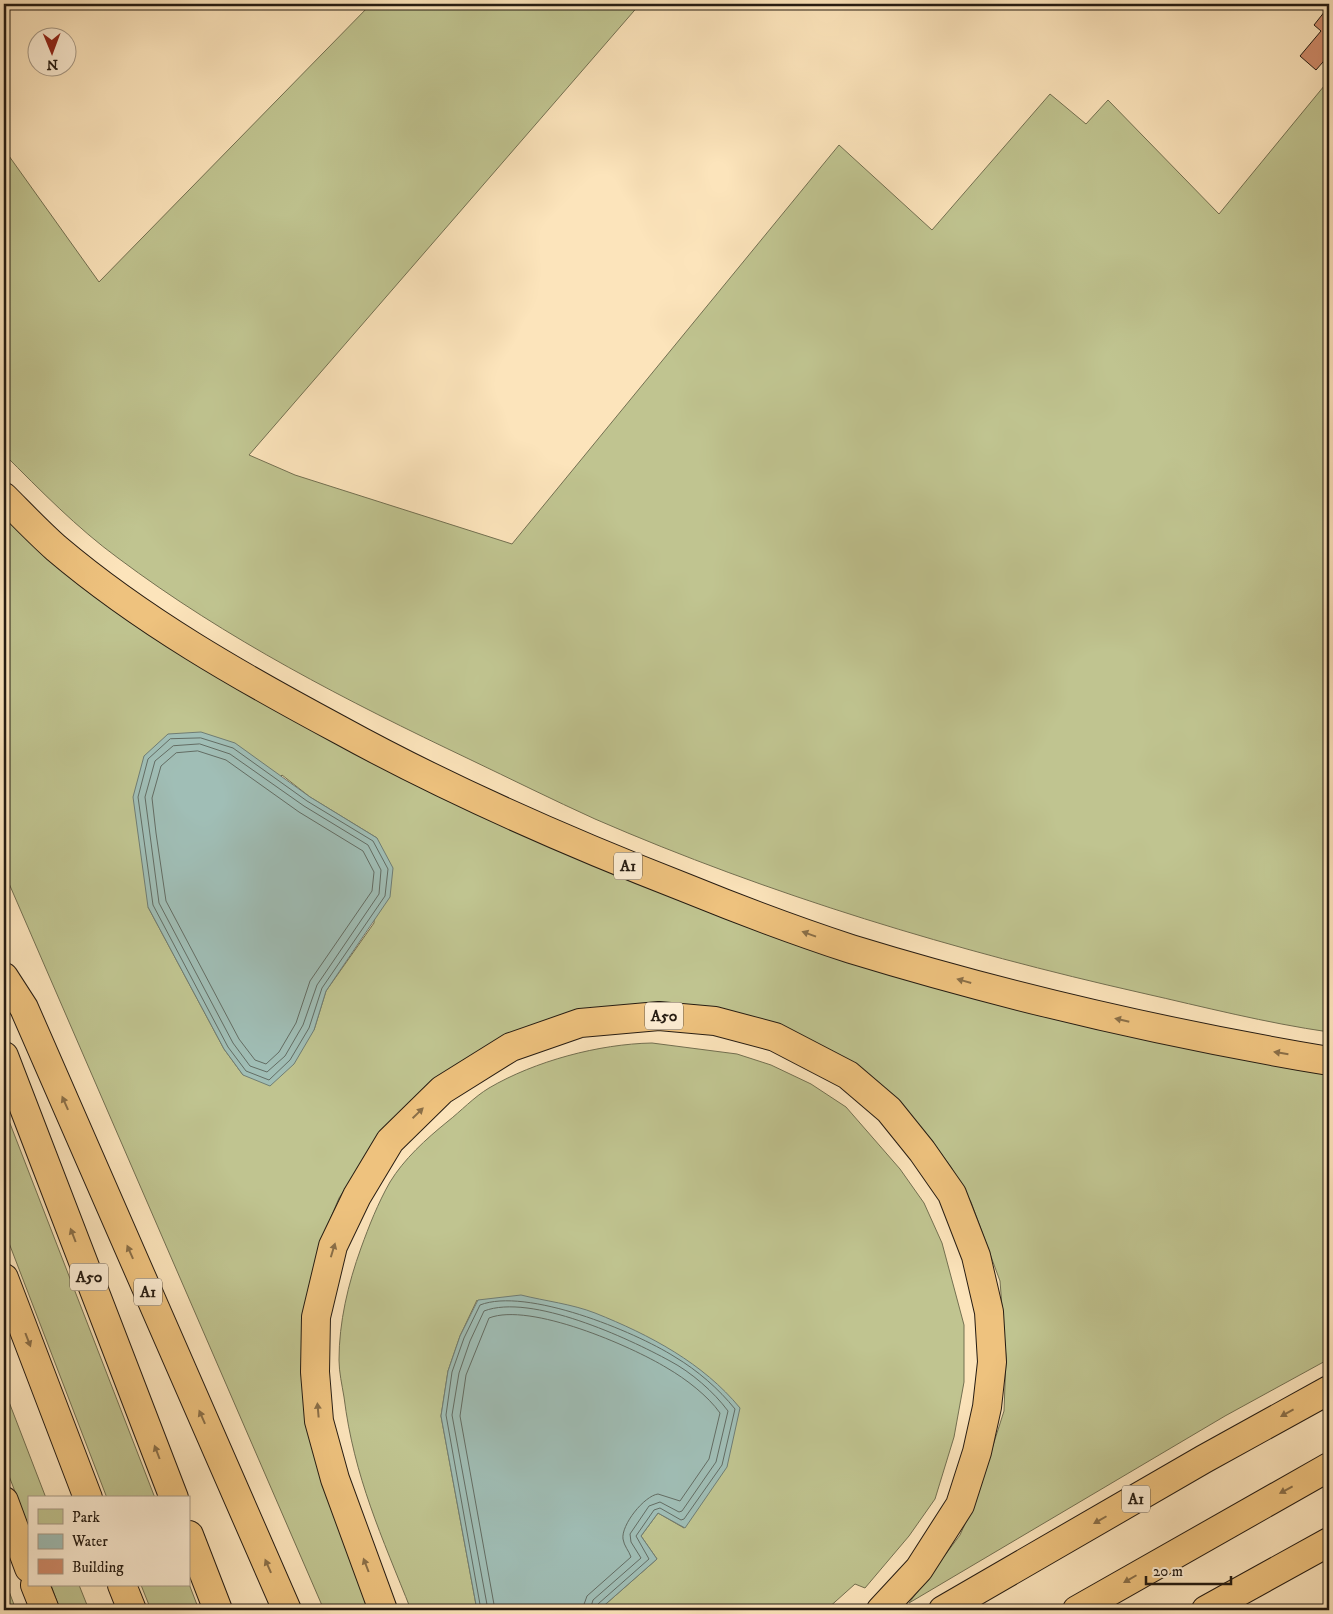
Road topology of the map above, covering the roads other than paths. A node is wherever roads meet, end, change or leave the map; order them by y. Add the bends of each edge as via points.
1 (4, 497) edge
2 (4, 977) edge
3 (4, 1056) edge
4 (1329, 1061) edge
5 (4, 1278) edge
6 (1329, 1390) edge
7 (1329, 1467) edge
8 (87, 1496) edge
9 (173, 1496) edge
10 (4, 1501) edge
11 (190, 1538) edge
12 (1329, 1542) edge
13 (28, 1565) edge
14 (35, 1586) edge
15 (122, 1586) edge
16 (44, 1610) edge
17 (132, 1610) edge
18 (218, 1610) edge
19 (287, 1610) edge
20 (383, 1610) edge
21 (881, 1610) edge
22 (944, 1610) edge
23 (1076, 1610) edge
24 (1206, 1610) edge

4 -> 1 highway, A1 via 1234,1045 1014,995 849,948 580,847 405,766 284,700 160,626 56,548
19 -> 2 highway, A1 via 24,1008
9 -> 3 highway, A50
5 -> 8 highway
6 -> 22 highway, A1
7 -> 23 highway
10 - 13 highway
11 - 18 highway
12 - 24 highway
14 - 16 highway
15 - 17 highway
20 -> 21 highway, A50 via 335,1479 319,1421 315,1372 316,1317 333,1246 357,1196 390,1141 442,1090 510,1048 580,1024 659,1016 715,1021 775,1037 848,1075 889,1110 922,1151 952,1194 976,1256 988,1312 992,1362 977,1452 960,1505 919,1569

